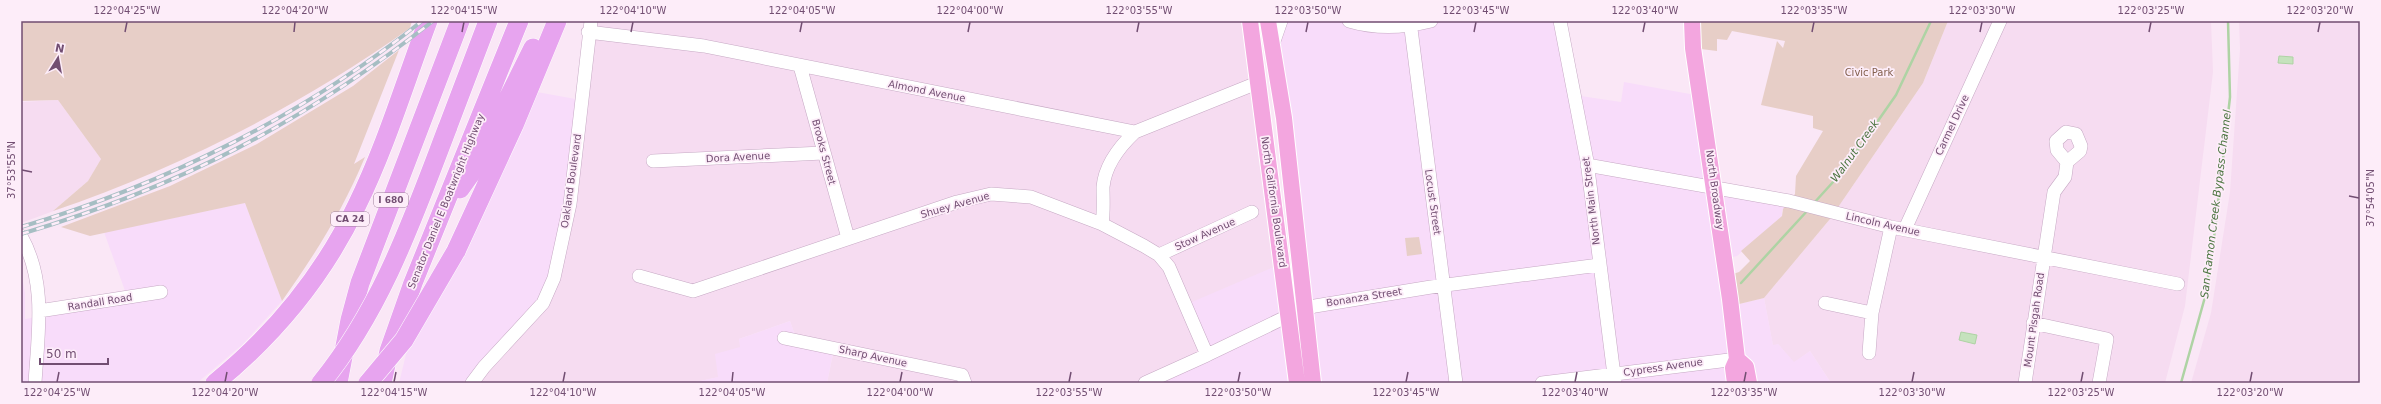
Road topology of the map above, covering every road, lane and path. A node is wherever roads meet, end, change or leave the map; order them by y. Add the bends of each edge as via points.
1 (428, 21) edge
2 (460, 21) edge
3 (488, 21) edge
4 (519, 21) edge
5 (545, 21) edge
6 (557, 21) edge
7 (1250, 21) edge
8 (1268, 21) edge
9 (1281, 21) edge
10 (1349, 21) edge
11 (1430, 21) edge
12 (1560, 21) edge
13 (1692, 21) edge
14 (2000, 21) edge
15 (1411, 23) edge
16 (589, 26) edge
17 (1273, 46) junction
18 (800, 66) junction
19 (1257, 83) junction
20 (1135, 132) junction
21 (823, 153) junction
22 (653, 161) dead end
23 (2067, 162) dead end
24 (1587, 165) junction
25 (1714, 187) junction
26 (1252, 212) dead end
27 (441, 214) junction
28 (1102, 224) junction
29 (1891, 227) junction
30 (1905, 229) junction
31 (21, 236) edge
32 (848, 238) junction
33 (1159, 255) junction
34 (2042, 257) junction
35 (1599, 265) junction
36 (639, 276) dead end
37 (2178, 284) dead end
38 (1444, 285) junction
39 (161, 292) dead end
40 (1825, 303) dead end
41 (1305, 308) junction
42 (39, 311) junction
43 (1872, 313) junction
44 (1290, 315) junction
45 (2033, 323) junction
46 (784, 338) dead end
47 (1869, 353) dead end
48 (1207, 356) junction
49 (1736, 358) junction
50 (963, 379) edge
51 (1614, 379) edge
52 (35, 383) edge
53 (215, 383) edge
54 (320, 383) edge
55 (338, 383) edge
56 (368, 383) edge
57 (382, 383) edge
58 (472, 383) edge
59 (1145, 383) edge
60 (1297, 383) edge
61 (1313, 383) edge
62 (1456, 383) edge
63 (1542, 383) edge
64 (1735, 383) edge
65 (1749, 383) edge
66 (2025, 383) edge
67 (2099, 383) edge

1 - 53 highway, CA 24 via 373,169 338,240 317,273 280,320 254,348
2 - 55 highway, I 680 via 360,283
3 - 54 highway, bridge via 385,283 356,335
4 - 27 highway, Senator Daniel E Boatwright Highway
5 - 27 highway via 518,82 470,175
6 - 56 highway, bridge via 514,125 456,251 404,340
7 - 19 main road, North California Boulevard
8 - 17 main road, North California Boulevard
9 - 17 street via 1275,32
10 - 15 street via 1380,27
11 - 15 street
12 - 24 street, North Main Street
13 - 25 main road, North Broadway via 1693,48
14 - 30 street, Carmel Drive
15 - 38 street, Locust Street
16 - 18 street, Almond Avenue
16 - 58 street, Oakland Boulevard via 570,204 554,278 543,303
17 - 41 main road, North California Boulevard via 1284,118
18 - 20 street, Almond Avenue
18 - 21 street, Brooks Street
19 - 20 street
19 - 44 main road, North California Boulevard
20 - 28 street via 1120,148 1107,171
21 - 22 street, Dora Avenue
21 - 32 street, Brooks Street
23 - 34 street, Mount Pisgah Road via 2065,177 2054,192
24 - 25 street, Lincoln Avenue
24 - 35 street, North Main Street
25 - 29 street, Lincoln Avenue via 1789,201
25 - 49 main road, North Broadway
26 - 33 street, Stow Avenue
27 - 57 highway, Senator Daniel E Boatwright Highway via 401,316
28 - 32 street, Shuey Avenue via 1031,197 991,194 957,202
28 - 33 street, Shuey Avenue
29 - 30 street, Lincoln Avenue
29 - 43 street
30 - 34 street, Lincoln Avenue
31 - 42 street via 35,268
32 - 36 street, Shuey Avenue via 693,291
33 - 48 street, Shuey Avenue via 1168,267
34 - 37 street, Lincoln Avenue
34 - 45 street, Mount Pisgah Road
35 - 38 street, Bonanza Street
35 - 51 street, North Main Street
38 - 41 street, Bonanza Street
38 - 62 street, Locust Street
39 - 42 street, Randall Road
40 - 43 street
41 - 44 street, Bonanza Street
41 - 61 main road, North California Boulevard
42 - 52 street
43 - 47 street
44 - 48 street, Bonanza Street
44 - 60 main road, North California Boulevard
45 - 66 street, Mount Pisgah Road
45 - 67 street via 2108,339
46 - 50 street, Sharp Avenue
48 - 59 street, Bonanza Street
49 - 51 street, Cypress Avenue
49 - 64 main road, North Broadway via 1733,368
49 - 65 main road, North Broadway via 1746,367
51 - 63 street, Cypress Avenue

